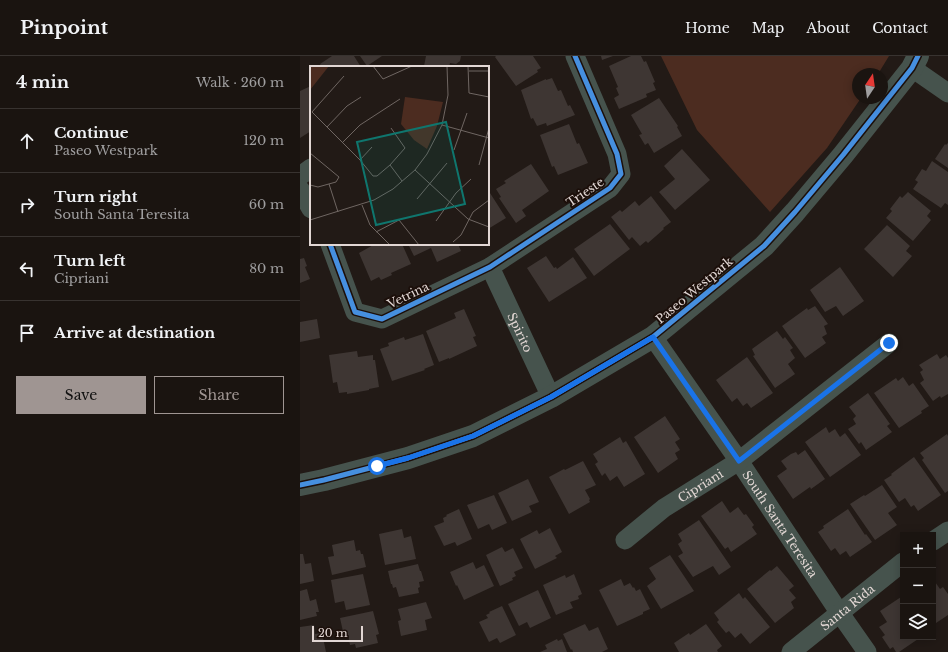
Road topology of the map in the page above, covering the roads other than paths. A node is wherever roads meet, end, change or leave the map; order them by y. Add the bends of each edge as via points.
1 (575, 56) edge
2 (915, 62) edge
3 (948, 92) edge
4 (310, 169) edge
5 (300, 176) edge
6 (300, 189) edge
7 (310, 207) edge
8 (330, 245) edge
9 (490, 267) junction
10 (653, 337) junction
11 (889, 343) dead end
12 (551, 397) junction
13 (739, 461) junction
14 (300, 485) edge
15 (948, 531) edge
16 (936, 539) edge
17 (625, 540) dead end
18 (900, 564) edge
19 (838, 612) junction
20 (791, 652) edge
21 (867, 652) edge

1 - 9 street, Trieste via 617,154 621,174 610,188
2 - 3 street
2 - 10 street, Paseo Westpark via 843,155 764,246
4 - 5 street
6 - 7 street
8 - 9 street, Vetrina via 356,312 382,319
9 - 12 street, Spirito
10 - 12 street, Paseo Westpark
10 - 13 street, South Santa Teresita
11 - 13 street, Cipriani
12 - 14 street, Paseo Westpark via 465,439 408,458
13 - 17 street, Cipriani via 664,508
13 - 19 street, South Santa Teresita
15 - 16 street
18 - 19 street, Santa Rida
19 - 20 street, Santa Rida
19 - 21 street, South Santa Teresita

